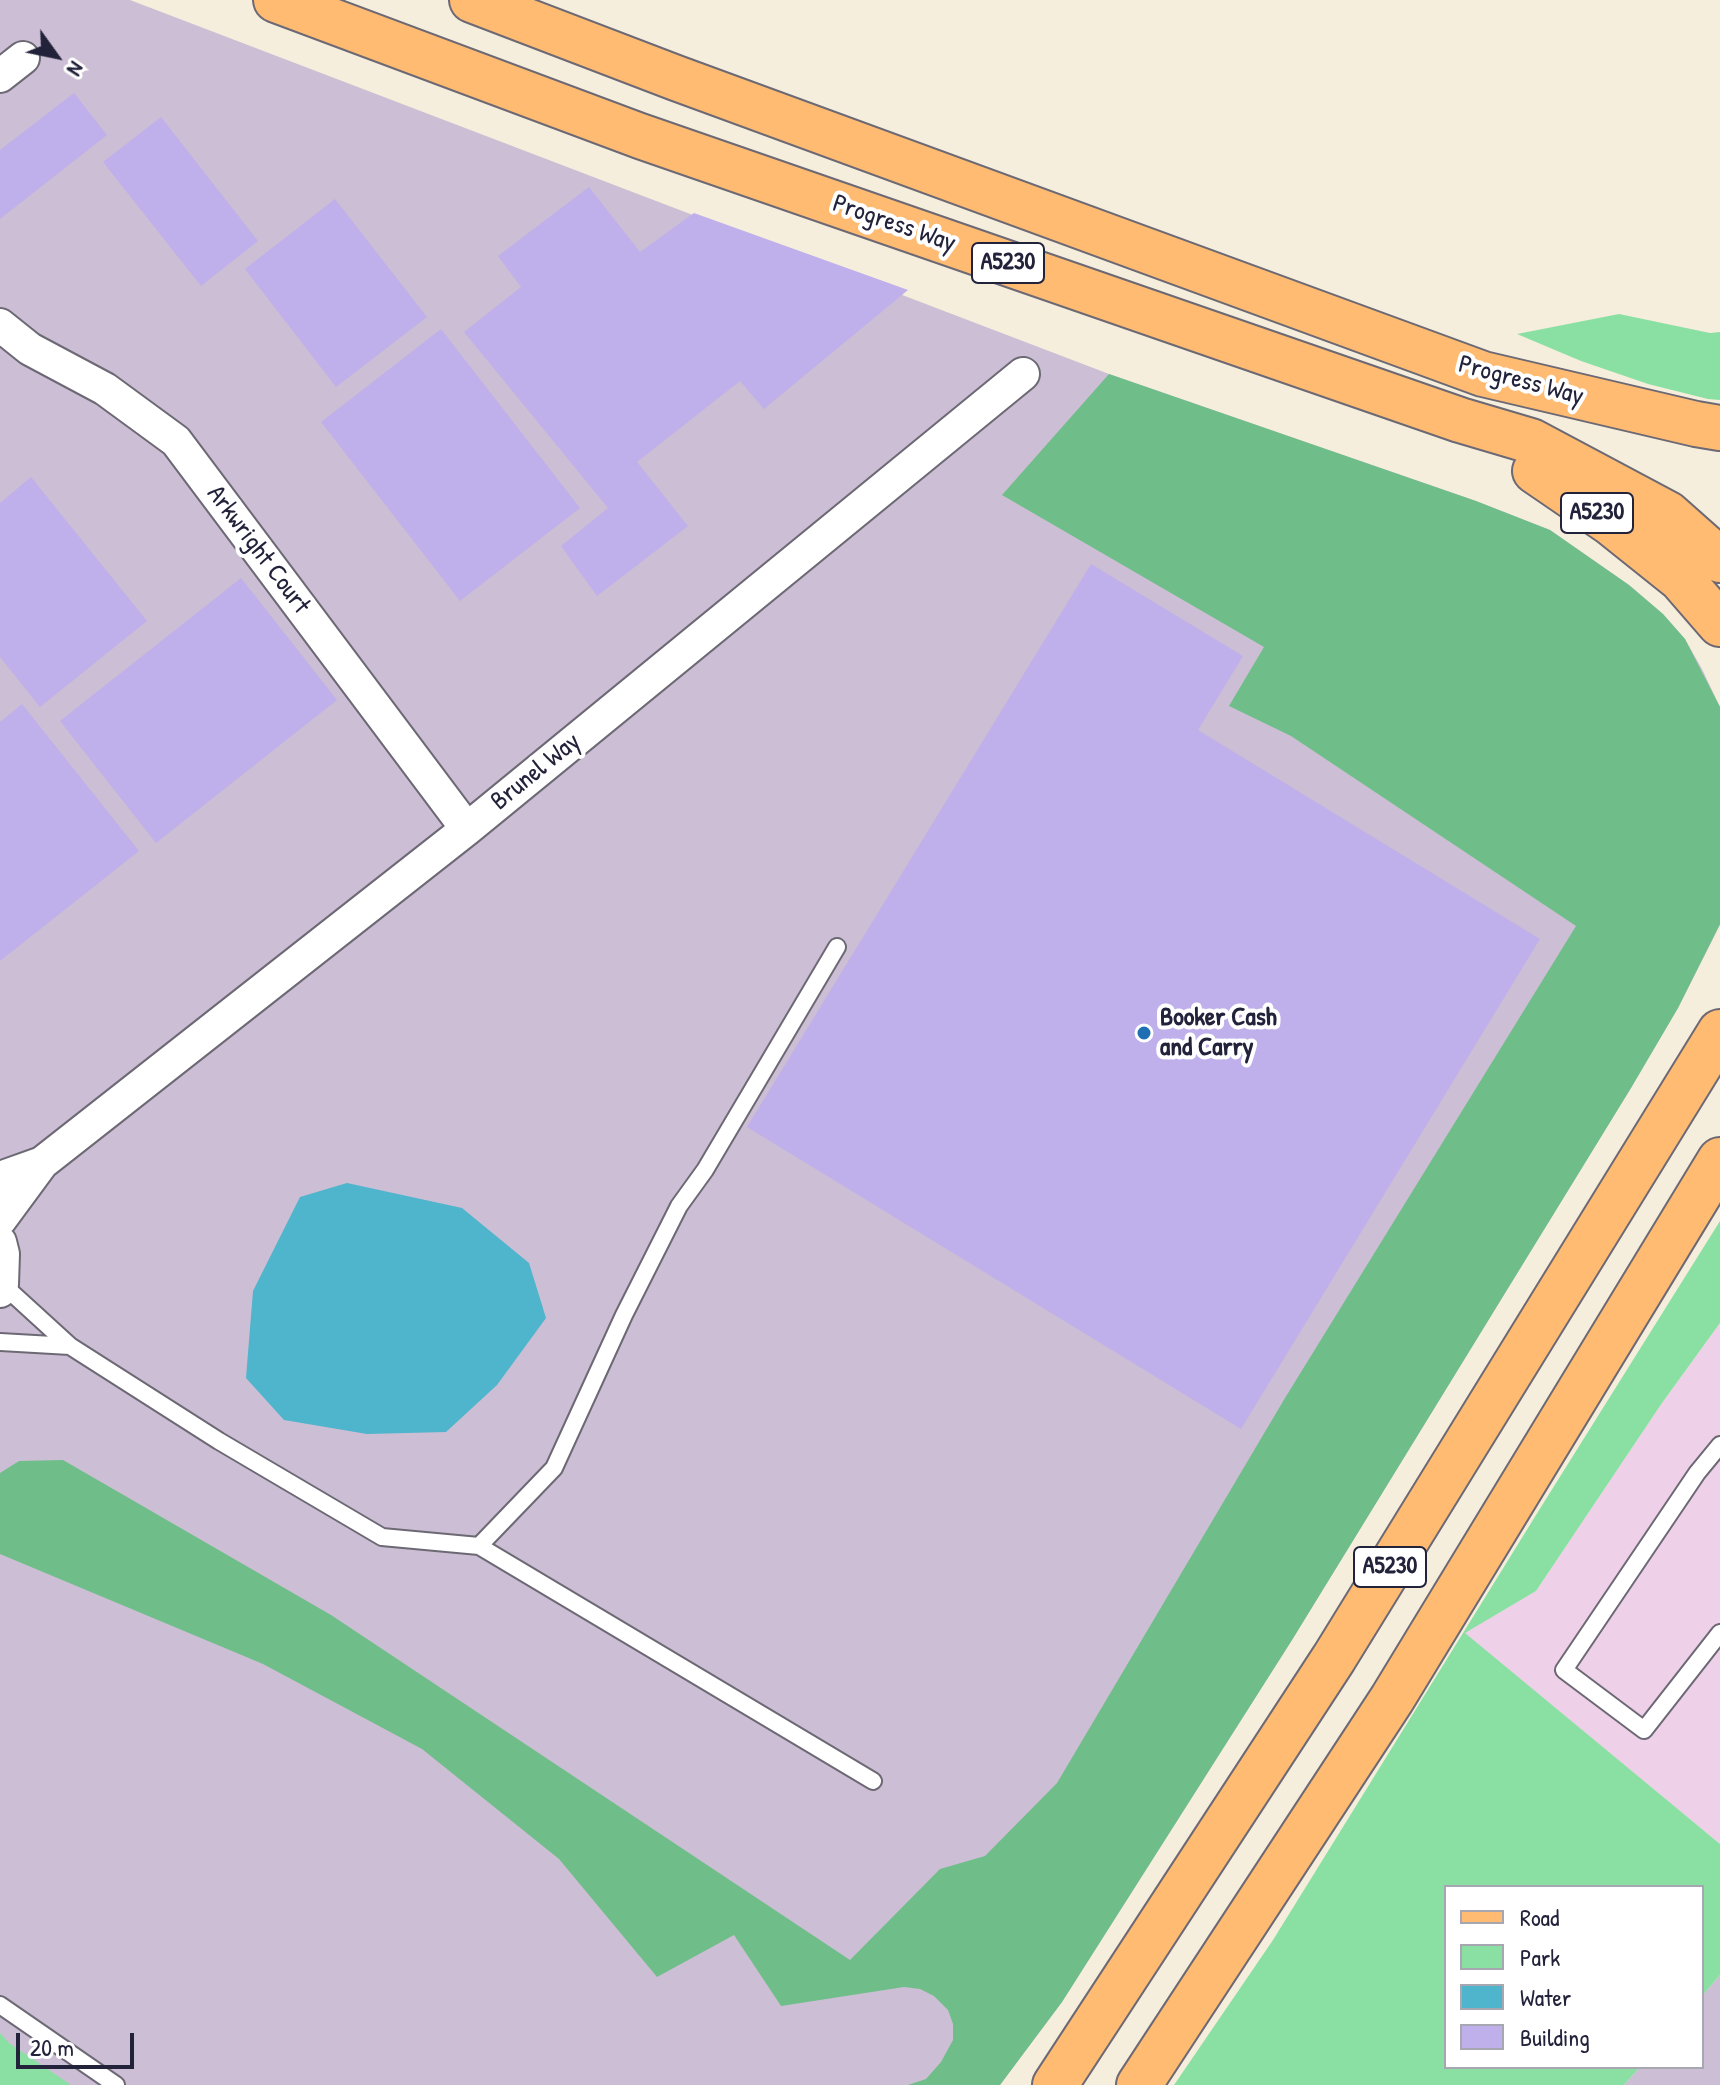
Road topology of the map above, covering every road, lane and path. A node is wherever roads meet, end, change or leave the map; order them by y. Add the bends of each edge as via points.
1 (276, 0) edge
2 (472, 0) edge
3 (0, 325) edge
4 (1023, 374) dead end
5 (1460, 420) junction
6 (1720, 428) edge
7 (1720, 560) edge
8 (1720, 624) edge
9 (467, 829) junction
10 (837, 947) dead end
11 (1718, 1031) edge
12 (1720, 1160) edge
13 (42, 1163) junction
14 (0, 1178) edge
15 (0, 1220) edge
16 (0, 1242) edge
17 (1, 1287) edge
18 (0, 1342) edge
19 (70, 1346) junction
20 (1720, 1445) edge
21 (479, 1546) junction
22 (1720, 1633) edge
23 (873, 1781) dead end
24 (0, 2005) edge
25 (116, 2085) edge
26 (1055, 2085) edge
27 (1139, 2085) edge

1 - 5 main road, Progress Way / A5230 via 640,136
2 - 6 main road, Progress Way / A5230 via 1483,374
3 - 9 street, Arkwright Court via 30,349 105,389 176,441
4 - 9 street, Brunel Way
5 - 7 main road, Progress Way / A5230 via 1531,441 1668,514
5 - 8 main road, A5230 via 1611,523 1681,579
9 - 13 street, Brunel Way
10 - 21 lane via 679,1206 554,1468
11 - 26 main road, A5230 via 1334,1658
12 - 27 main road, A5230 via 1392,1699
13 - 14 street, Brunel Way
13 - 15 street, Brunel Way
16 - 17 street
17 - 19 lane
18 - 19 lane
19 - 21 lane via 382,1537
20 - 22 lane via 1564,1670 1644,1730
21 - 23 lane
24 - 25 lane

